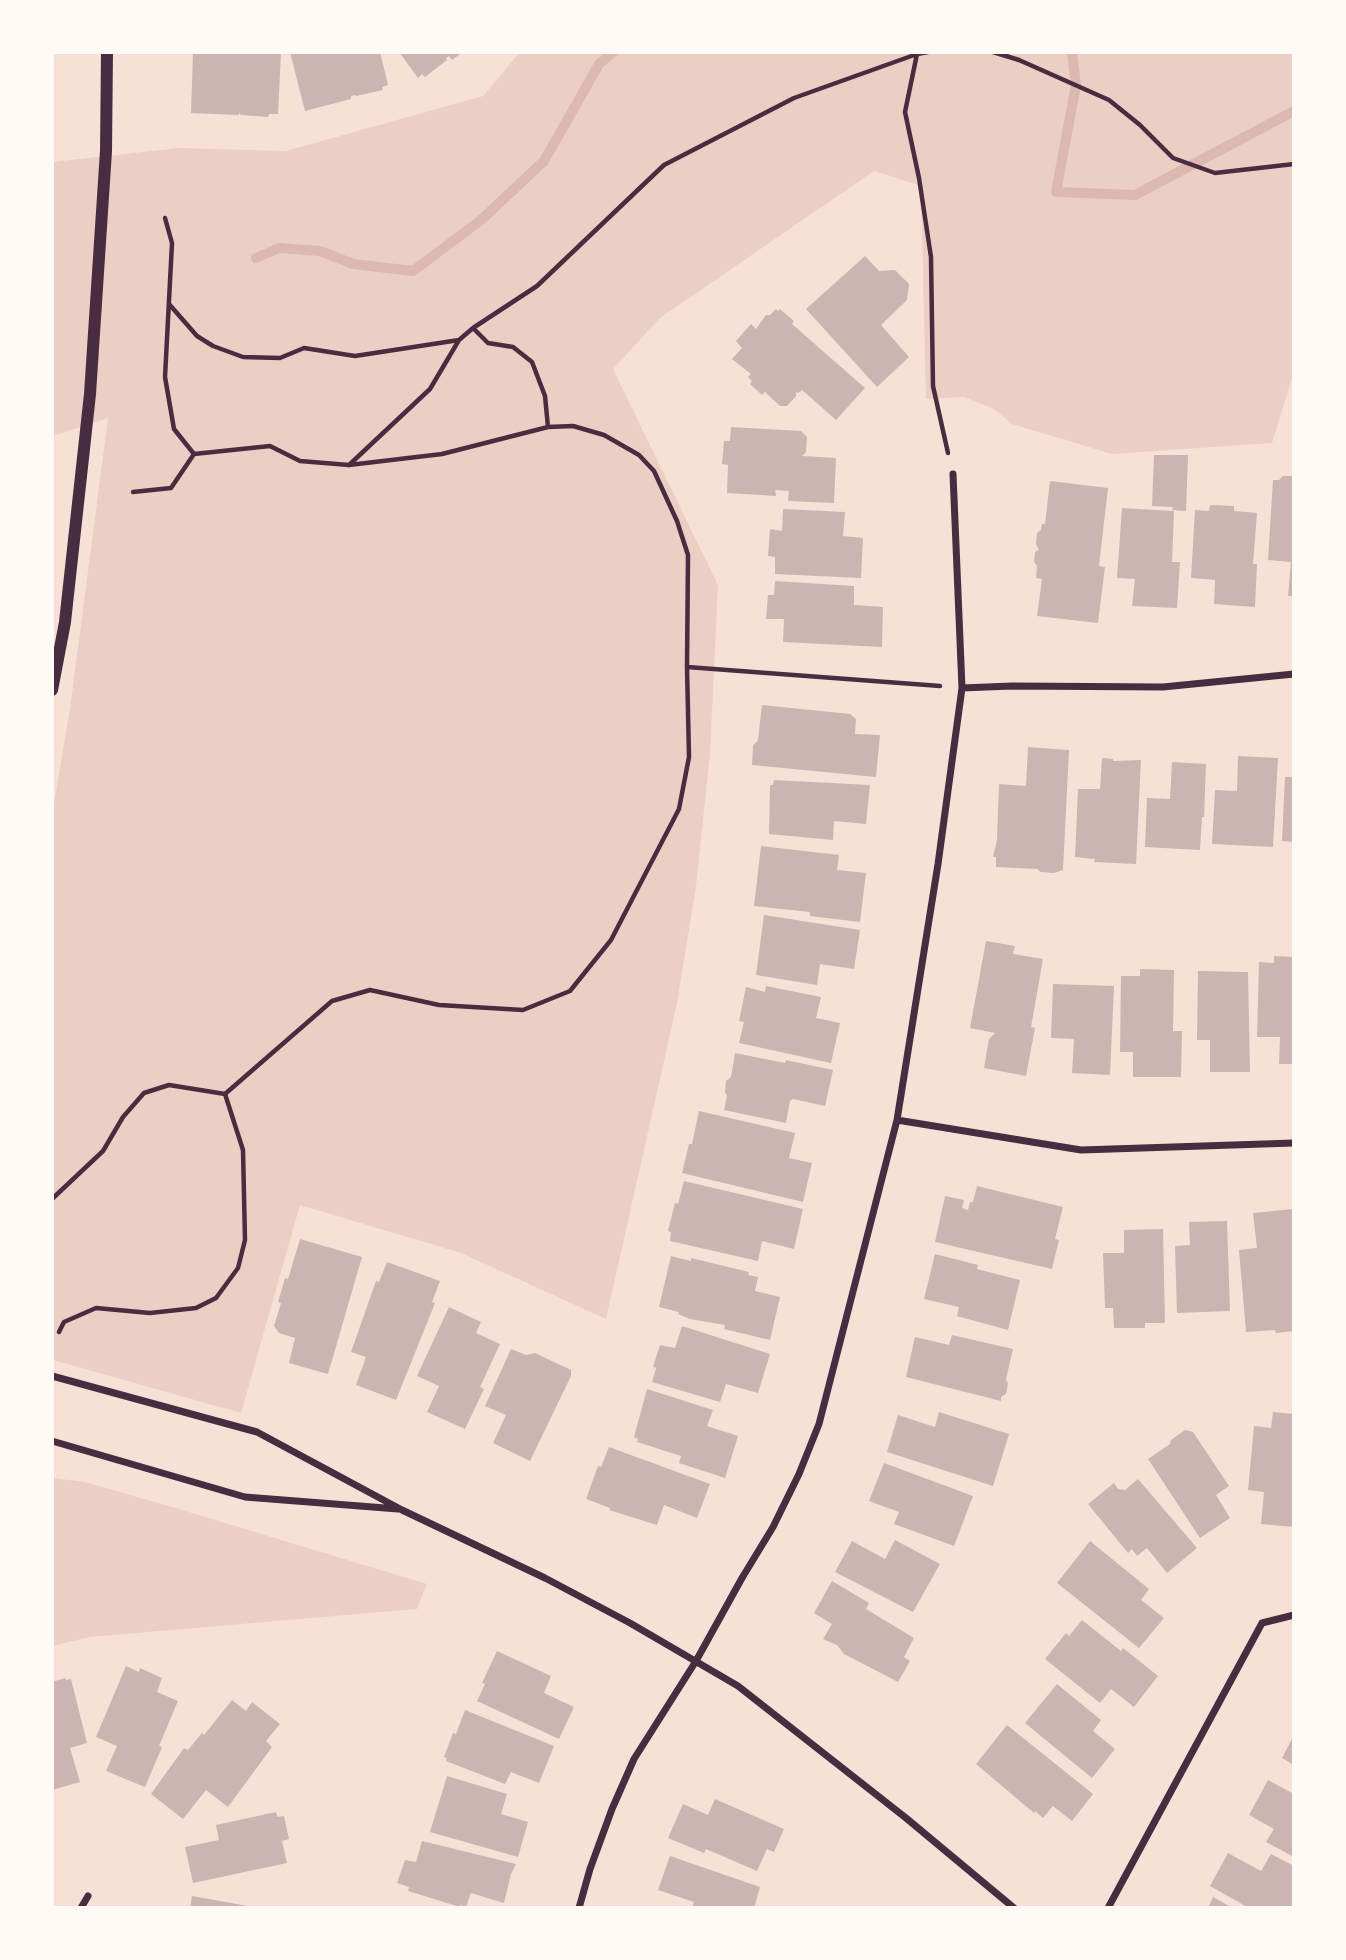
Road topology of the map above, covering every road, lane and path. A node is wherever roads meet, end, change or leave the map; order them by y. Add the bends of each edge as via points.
1 (107, 52) edge
2 (928, 52) edge
3 (993, 52) edge
4 (917, 54) edge
5 (1293, 164) edge
6 (164, 218) dead end
7 (169, 304) junction
8 (474, 328) junction
9 (459, 340) junction
10 (548, 427) junction
11 (194, 454) junction
12 (349, 465) junction
13 (953, 474) joint
14 (133, 492) dead end
15 (687, 667) junction
16 (1293, 674) edge
17 (962, 688) junction
18 (52, 690) edge
19 (225, 1094) junction
20 (897, 1120) junction
21 (1293, 1143) edge
22 (52, 1199) edge
23 (59, 1332) dead end
24 (52, 1376) edge
25 (52, 1441) edge
26 (402, 1510) junction
27 (1293, 1615) edge
28 (696, 1661) junction
29 (88, 1896) dead end
30 (81, 1908) edge
31 (579, 1908) edge
32 (1014, 1908) edge
33 (1108, 1908) edge

1 - 18 street via 106,151 90,394 65,622
2 - 4 path
3 - 5 path via 1109,100 1173,158 1215,173
4 - 8 path via 794,98 664,164 537,286
4 - 13 path via 905,113 931,257 933,386
6 - 7 path via 173,243
7 - 9 path via 197,336 243,357 280,358 304,348 355,356
7 - 11 path via 165,377 174,429
8 - 9 path
8 - 10 path via 488,343 513,347 532,362 545,396
9 - 12 path via 430,389
10 - 12 path via 442,454
10 - 15 path via 573,426 604,435 639,455 654,471 688,555
11 - 12 path via 270,446 300,461
11 - 14 path via 171,488
13 - 17 street
15 - 17 path
15 - 19 path via 689,757 678,809 611,940 570,991 523,1010 439,1004 370,990 332,1002
16 - 17 street via 1163,687
17 - 20 street
19 - 22 path via 169,1085 144,1093 103,1151
19 - 23 path via 243,1150 245,1240 238,1268 216,1298 196,1308 150,1313 96,1308 64,1322
20 - 21 street via 1081,1150
20 - 28 street via 819,1424 773,1527
24 - 26 street via 257,1432
25 - 26 street via 245,1497
26 - 28 street via 545,1578
27 - 33 street via 1262,1623
28 - 31 street via 634,1759
28 - 32 street via 792,1727
29 - 30 street

